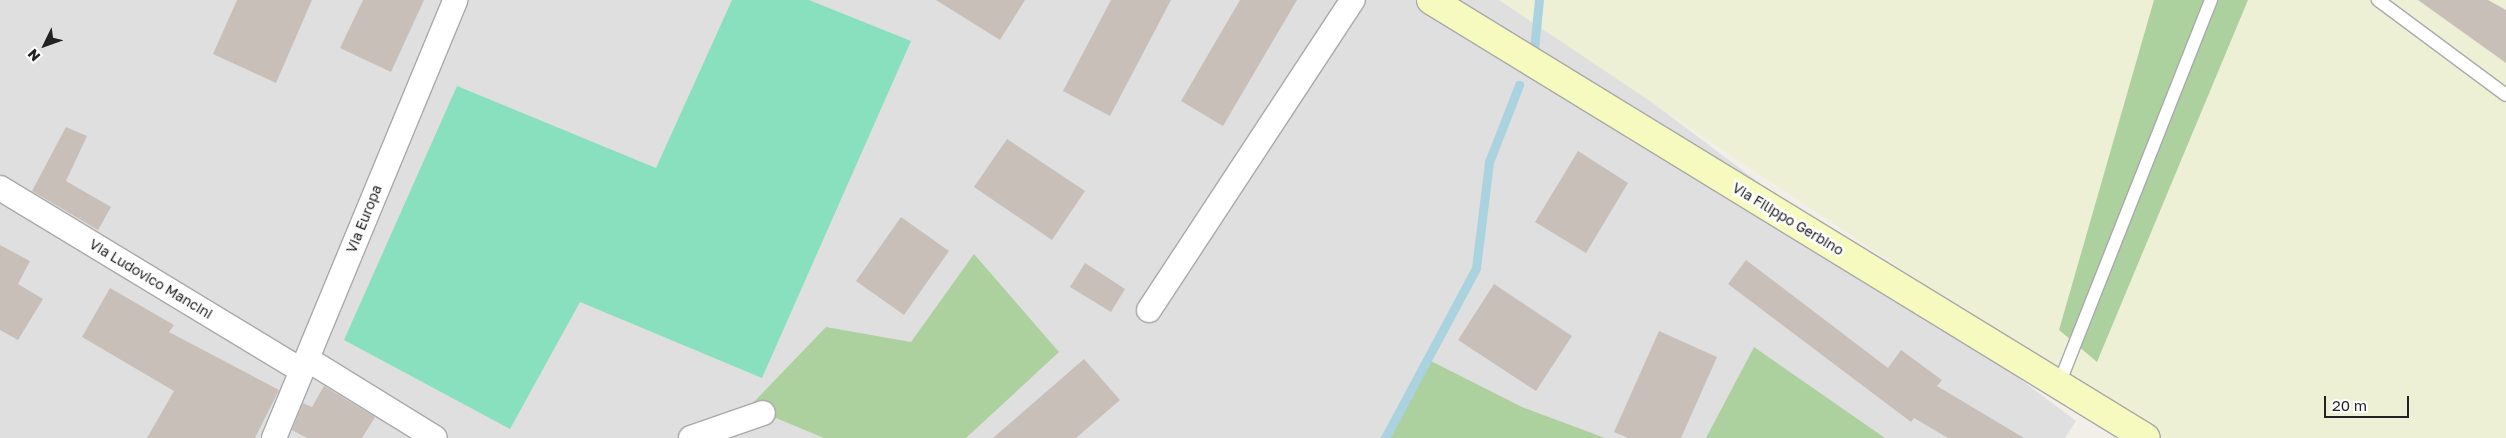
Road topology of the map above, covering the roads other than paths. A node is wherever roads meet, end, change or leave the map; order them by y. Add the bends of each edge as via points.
1 (454, 0) edge
2 (1353, 0) edge
3 (1431, 0) edge
4 (2211, 0) edge
5 (2378, 0) edge
6 (2506, 95) edge
7 (0, 188) edge
8 (1149, 310) dead end
9 (304, 365) junction
10 (2059, 384) junction
11 (763, 412) dead end
12 (274, 438) edge
13 (435, 438) edge
14 (692, 438) edge
15 (2146, 438) edge

1 - 9 street, Via Europa
2 - 8 street
3 - 10 street, Via Filippo Gerbino
4 - 10 lane
5 - 6 lane
7 - 9 street, Via Ludovico Mancini
9 - 12 street, Via Europa
9 - 13 street, Via Ludovico Mancini
10 - 15 street, Via Filippo Gerbino
11 - 14 street

